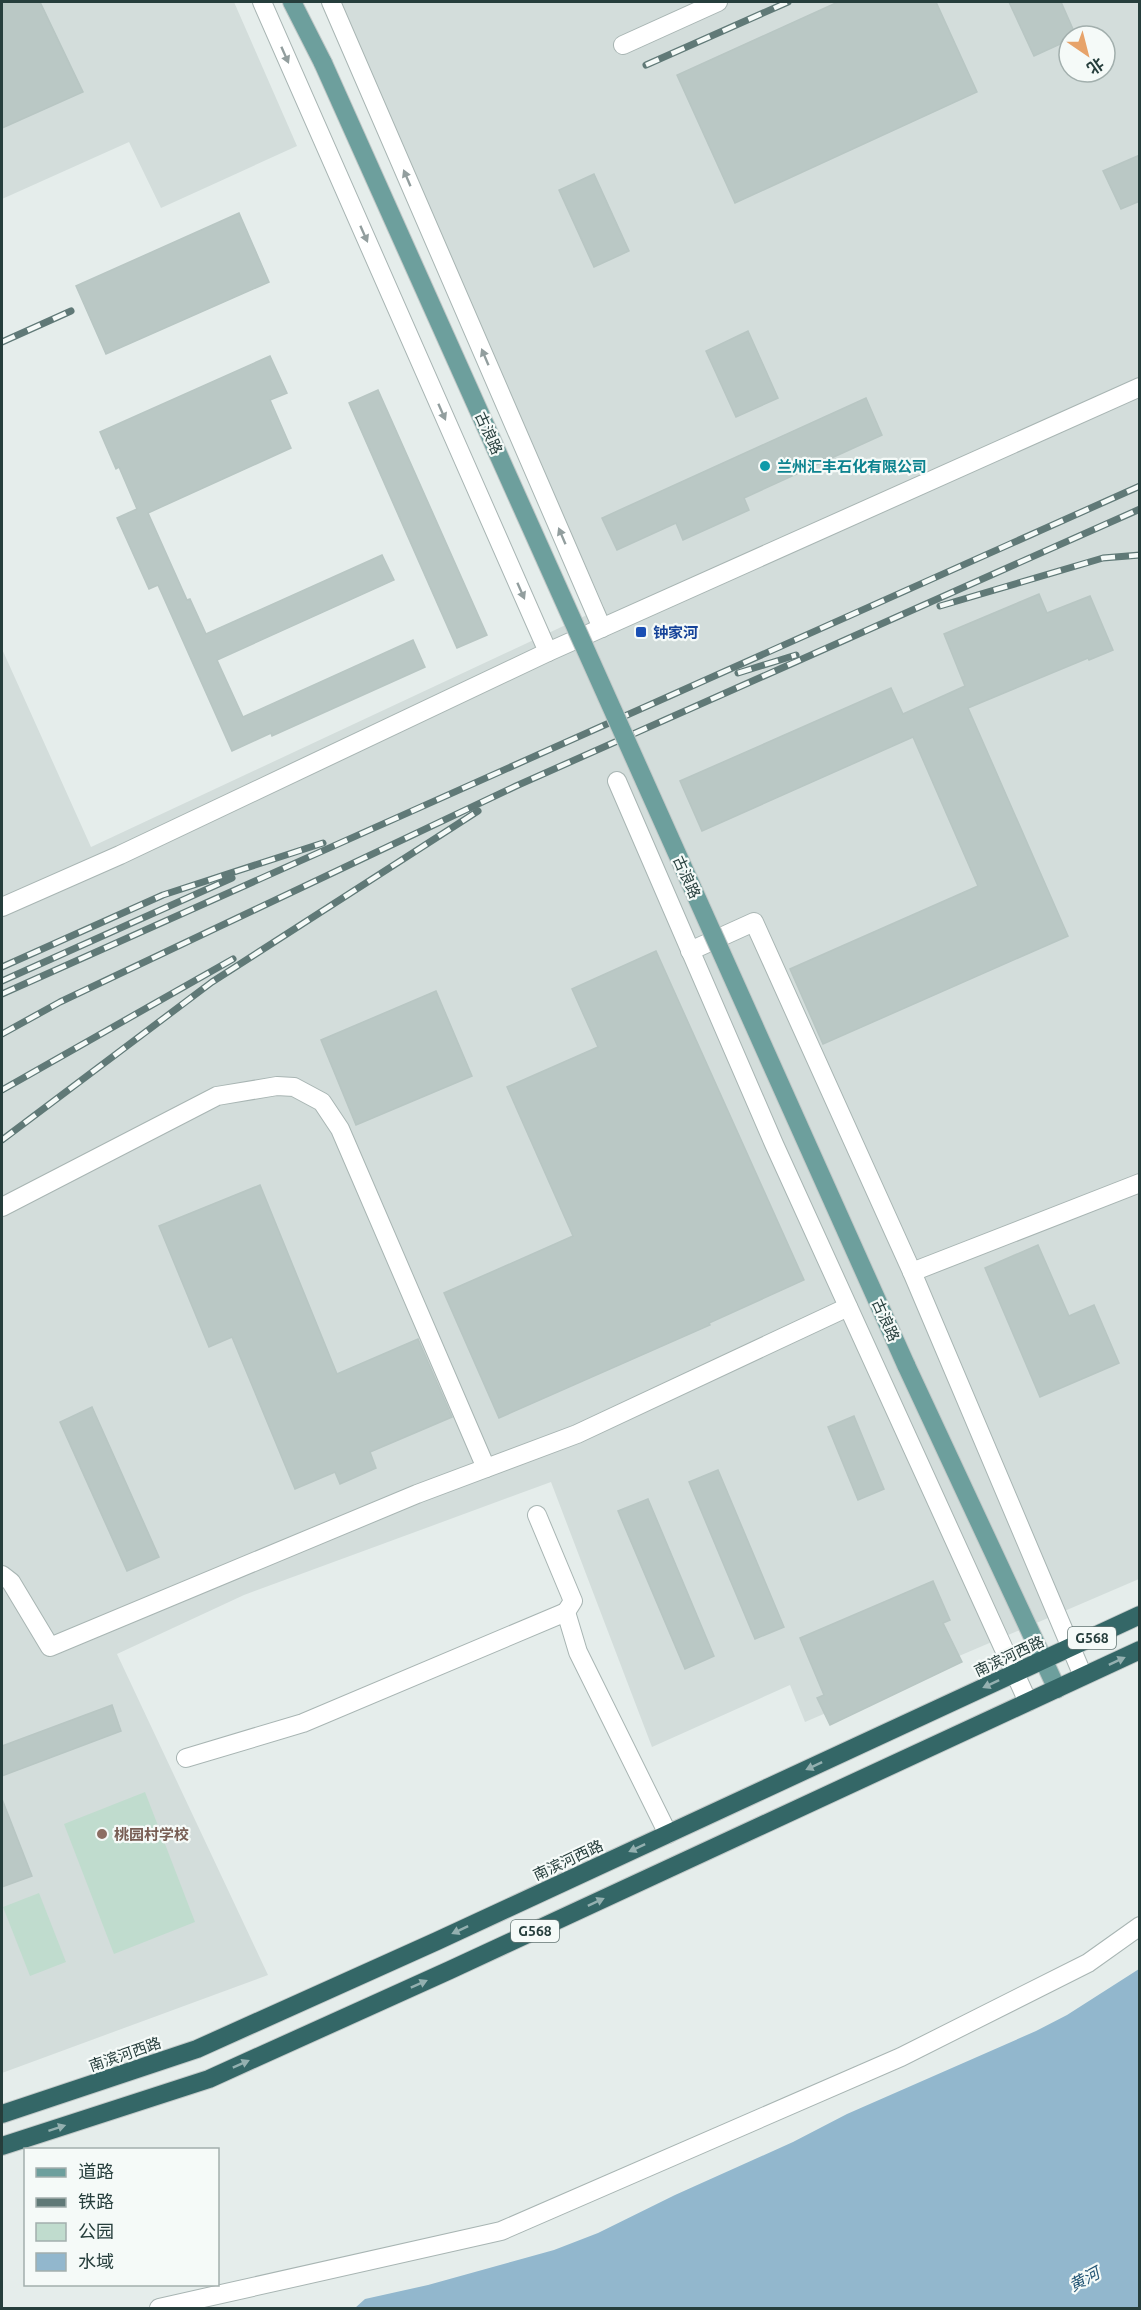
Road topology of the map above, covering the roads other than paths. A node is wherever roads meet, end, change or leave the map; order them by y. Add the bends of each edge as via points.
1 (262, 2) edge
2 (292, 2) edge
3 (299, 2) edge
4 (331, 2) edge
5 (718, 2) edge
6 (623, 45) dead end
7 (322, 63) junction
8 (1140, 387) edge
9 (602, 628) junction
10 (548, 652) junction
11 (617, 781) dead end
12 (2, 907) edge
13 (690, 951) junction
14 (1140, 1183) edge
15 (2, 1207) edge
16 (912, 1272) junction
17 (848, 1307) junction
18 (486, 1468) junction
19 (537, 1515) dead end
20 (2, 1575) edge
21 (566, 1612) junction
22 (1140, 1616) edge
23 (1071, 1647) junction
24 (1140, 1650) edge
25 (1044, 1660) junction
26 (1015, 1673) junction
27 (1083, 1677) junction
28 (1057, 1689) junction
29 (1028, 1702) junction
30 (186, 1758) dead end
31 (668, 1834) junction
32 (1140, 1926) edge
33 (2, 2114) edge
34 (2, 2146) edge
35 (159, 2308) edge

1 -> 10 street
2 - 7 main road, 古浪路
3 - 7 main road, 古浪路
9 -> 4 street, 古浪路
5 - 6 street
7 - 25 main road, 古浪路, bridge via 906,1365
8 - 9 street
9 - 10 street
10 - 12 street
11 - 13 street
13 - 16 street via 754,922
13 - 17 street
14 - 16 street
15 - 18 street via 217,1096 277,1086 294,1087 322,1102 340,1128
16 - 23 street
17 - 18 street via 577,1434
17 - 26 street
18 - 20 street via 50,1647 12,1582
19 - 21 street via 573,1601
21 - 30 street via 303,1723
21 - 31 street via 578,1652
22 - 23 highway, 南滨河西路 / G568
23 - 25 highway, 南滨河西路 / G568
23 - 27 street
27 -> 24 highway, G568
25 - 26 highway, 南滨河西路 / G568
25 - 28 main road, 古浪路
26 - 29 street
26 -> 31 highway, 南滨河西路 / G568
27 - 28 highway, G568
28 - 29 highway, G568
34 -> 29 highway, G568 via 209,2079
31 -> 33 highway, 南滨河西路 / G568 via 197,2049
32 - 35 street via 1088,1963 901,2056 501,2231

